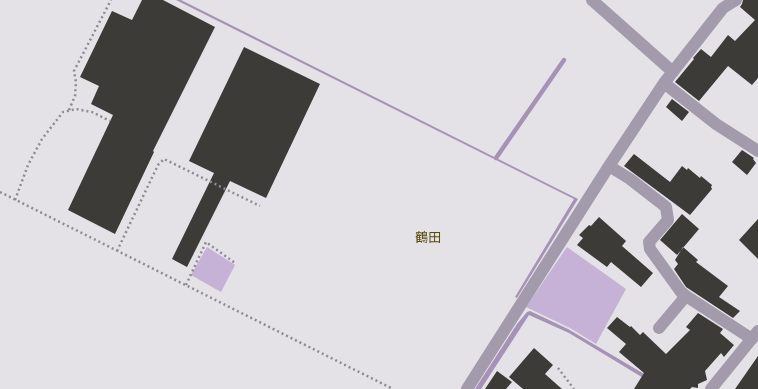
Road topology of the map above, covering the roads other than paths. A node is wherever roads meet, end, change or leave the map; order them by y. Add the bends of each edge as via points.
1 (592, 0) edge
2 (736, 0) edge
3 (673, 72) junction
4 (664, 83) junction
5 (758, 151) edge
6 (609, 166) junction
7 (686, 296) junction
8 (659, 328) dead end
9 (755, 335) edge
10 (467, 389) edge
11 (711, 389) edge

1 - 3 street
2 - 3 street via 723,8
3 - 4 street
4 - 5 street via 716,124
4 - 6 street
6 - 7 street via 666,207 668,220 649,242 650,249
6 - 10 street
7 - 8 street
7 - 9 street
9 - 11 street

